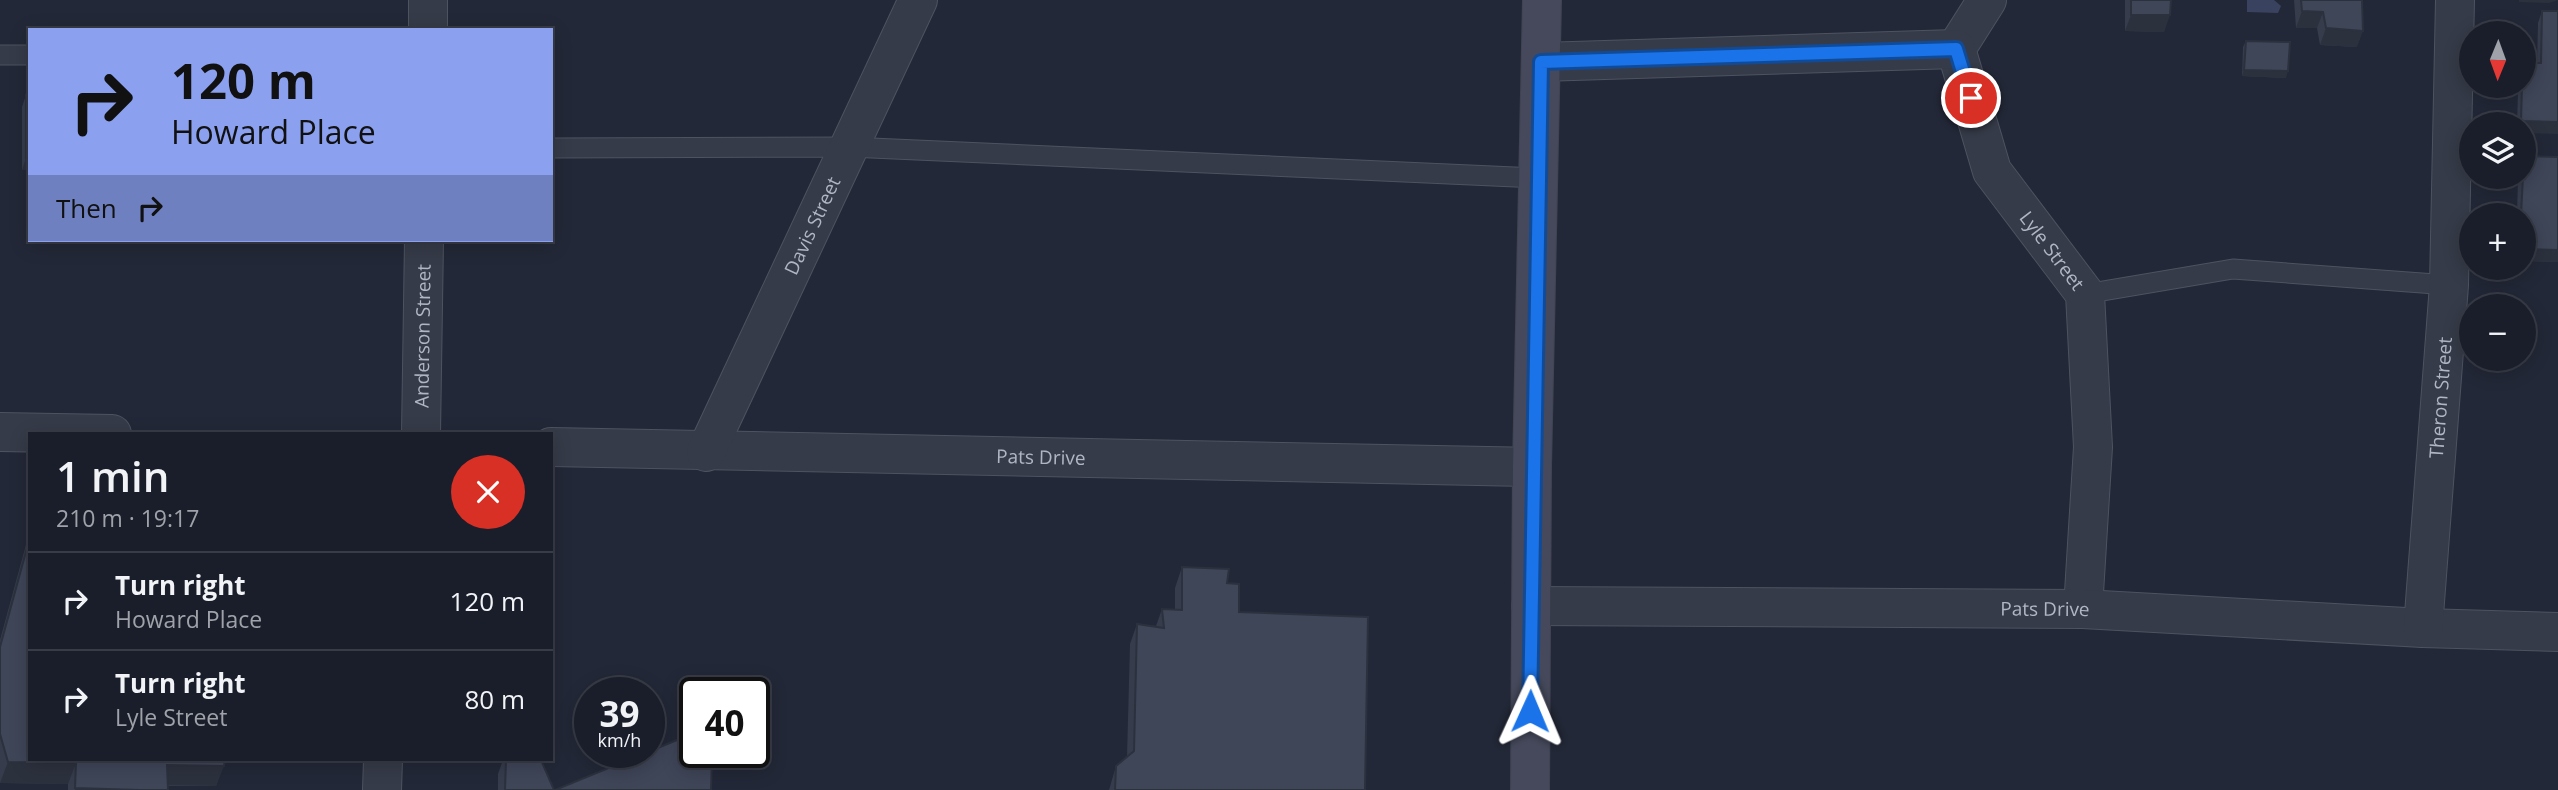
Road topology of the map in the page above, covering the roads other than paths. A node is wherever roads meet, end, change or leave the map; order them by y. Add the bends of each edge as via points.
1 (428, 0) edge
2 (918, 0) edge
3 (1542, 0) edge
4 (1987, 0) edge
5 (2455, 0) edge
6 (428, 28) edge
7 (1956, 49) junction
8 (0, 55) edge
9 (28, 55) edge
10 (1541, 62) junction
11 (849, 147) junction
12 (553, 148) edge
13 (1538, 178) junction
14 (424, 242) edge
15 (2449, 285) junction
16 (2085, 294) junction
17 (0, 432) edge
18 (28, 432) edge
19 (421, 432) edge
20 (553, 447) edge
21 (706, 452) junction
22 (1532, 467) junction
23 (1531, 606) junction
24 (2083, 609) junction
25 (2423, 628) junction
26 (2558, 632) edge
27 (383, 761) edge
28 (383, 790) edge
29 (1530, 790) edge

1 - 6 street
2 - 11 street, Davis Street
3 - 10 street
4 - 7 street
5 - 15 street, Theron Street
7 - 10 street
7 - 16 street, Lyle Street via 1992,171
8 - 9 lane
10 - 13 street
11 - 12 lane
11 - 13 lane
11 - 21 street, Davis Street
13 - 22 street
14 - 19 street, Anderson Street
15 - 16 lane via 2233,269
15 - 25 street, Theron Street
16 - 24 street, Lyle Street via 2093,447
17 - 18 street
20 - 21 street, Pats Drive
21 - 22 street, Pats Drive
22 - 23 street
23 - 24 street, Pats Drive
23 - 29 street
24 - 25 street, Pats Drive
25 - 26 street, Pats Drive
27 - 28 street

